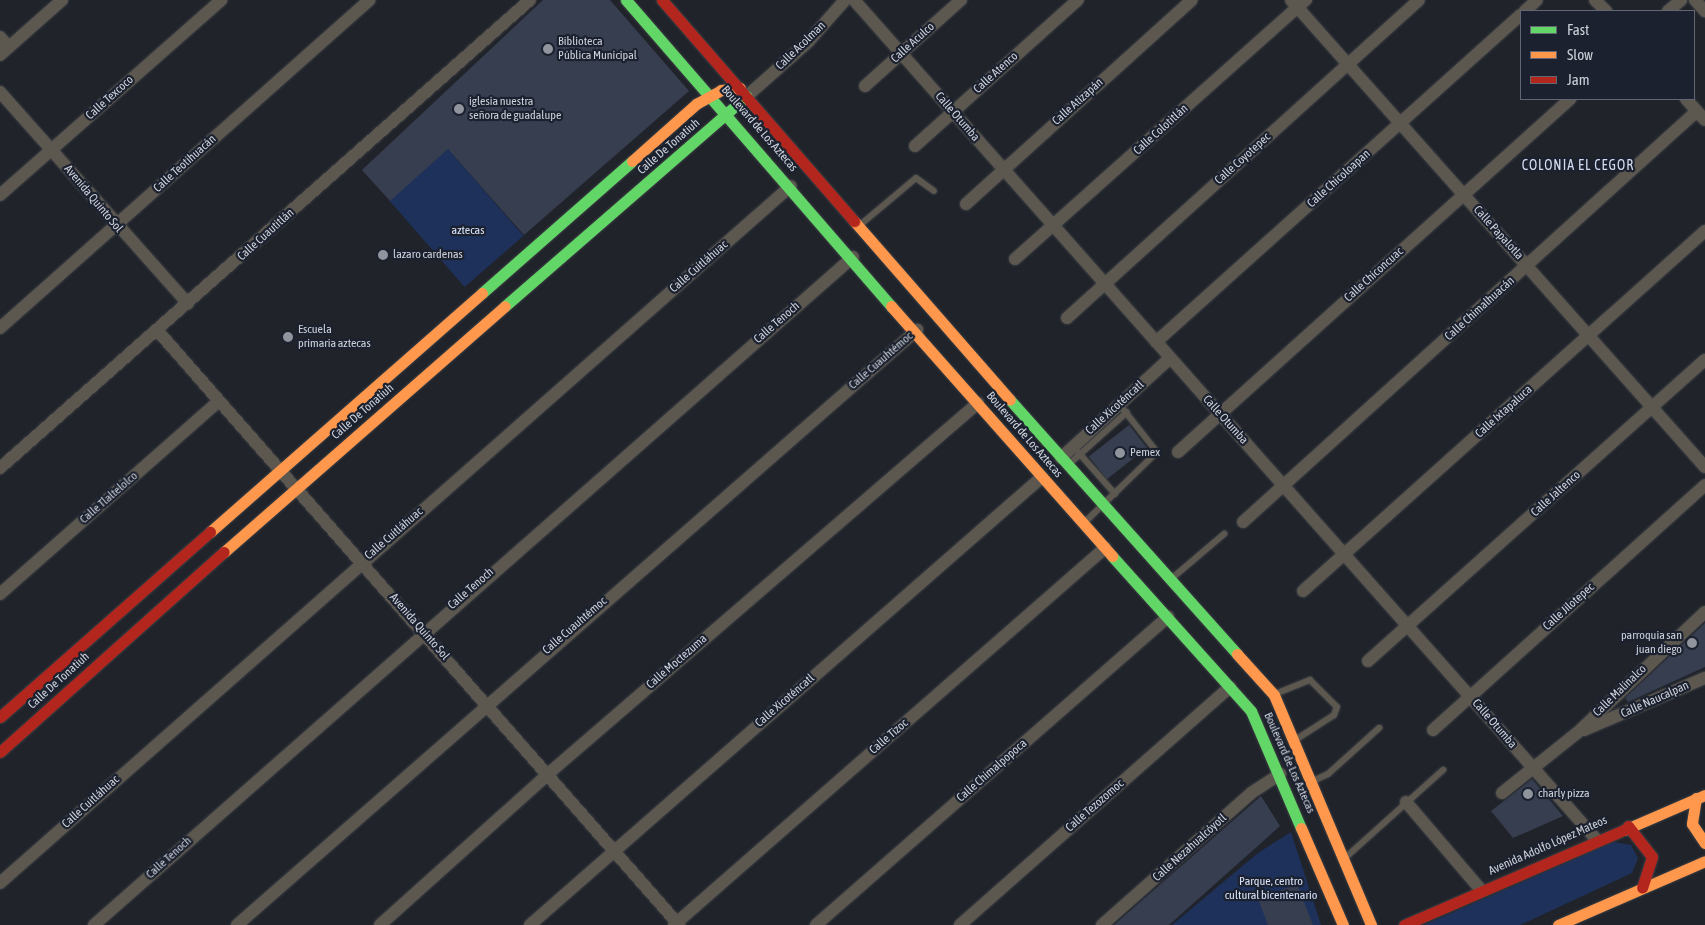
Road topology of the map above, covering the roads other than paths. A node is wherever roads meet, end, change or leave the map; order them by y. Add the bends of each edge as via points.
1 (62, 0) edge
2 (220, 0) edge
3 (370, 0) edge
4 (530, 0) edge
5 (626, 0) edge
6 (845, 0) edge
7 (854, 0) edge
8 (961, 0) edge
9 (1078, 0) edge
10 (1192, 0) edge
11 (1419, 0) edge
12 (1537, 0) edge
13 (1596, 0) edge
14 (1681, 0) edge
15 (1696, 0) edge
16 (668, 2) edge
17 (1298, 2) edge
18 (1526, 10) edge
19 (1605, 10) edge
20 (1669, 10) edge
21 (1705, 10) edge
22 (1520, 16) edge
23 (3, 46) edge
24 (901, 53) junction
25 (1349, 64) junction
26 (865, 86) dead end
27 (747, 91) junction
28 (0, 92) edge
29 (710, 94) junction
30 (1569, 100) edge
31 (1687, 100) edge
32 (953, 112) junction
33 (728, 115) junction
34 (1701, 115) edge
35 (1402, 124) junction
36 (915, 146) dead end
37 (51, 150) junction
38 (1003, 169) junction
39 (791, 186) junction
40 (934, 191) dead end
41 (1463, 194) junction
42 (0, 195) edge
43 (966, 204) dead end
44 (860, 224) junction
45 (115, 226) junction
46 (1053, 226) junction
47 (1705, 231) edge
48 (853, 257) junction
49 (1014, 259) dead end
50 (1527, 266) junction
51 (1105, 284) junction
52 (188, 304) junction
53 (1067, 318) dead end
54 (0, 328) edge
55 (157, 330) junction
56 (917, 330) junction
57 (1590, 335) junction
58 (1156, 342) junction
59 (1170, 358) junction
60 (1705, 360) edge
61 (218, 402) junction
62 (978, 403) junction
63 (1123, 408) junction
64 (1653, 408) junction
65 (1220, 414) junction
66 (1043, 438) junction
67 (1076, 450) junction
68 (1178, 452) dead end
69 (1022, 456) junction
70 (1064, 461) junction
71 (1705, 467) edge
72 (0, 468) edge
73 (279, 469) junction
74 (1042, 477) junction
75 (1705, 485) edge
76 (1284, 486) junction
77 (296, 488) junction
78 (1115, 494) junction
79 (1104, 504) junction
80 (1243, 522) dead end
81 (1083, 524) junction
82 (1224, 534) dead end
83 (1105, 548) junction
84 (1343, 555) junction
85 (362, 562) junction
86 (1170, 580) junction
87 (1303, 591) dead end
88 (0, 594) edge
89 (1705, 612) edge
90 (1168, 617) junction
91 (1407, 626) junction
92 (422, 632) junction
93 (1368, 661) dead end
94 (1705, 678) edge
95 (1230, 687) junction
96 (1274, 694) junction
97 (1470, 697) junction
98 (486, 704) junction
99 (0, 717) edge
100 (1379, 728) dead end
101 (1432, 730) dead end
102 (1577, 734) junction
103 (1294, 741) junction
104 (0, 752) edge
105 (1533, 768) junction
106 (1443, 770) dead end
107 (548, 774) junction
108 (1280, 774) junction
109 (1312, 781) junction
110 (1502, 793) dead end
111 (1701, 796) edge
112 (1406, 802) junction
113 (1628, 826) junction
114 (1597, 840) junction
115 (1705, 843) edge
116 (613, 851) junction
117 (1345, 858) junction
118 (1705, 861) edge
119 (0, 883) edge
120 (1642, 887) junction
121 (1482, 891) junction
122 (677, 924) edge
123 (94, 925) edge
124 (237, 925) edge
125 (380, 925) edge
126 (530, 925) edge
127 (816, 925) edge
128 (960, 925) edge
129 (1102, 925) edge
130 (1343, 925) edge
131 (1371, 925) edge
132 (1404, 925) edge
133 (1558, 925) edge

1 - 23 street
2 - 37 street, Calle Texcoco
3 - 45 street, Calle Teotihuacán
4 - 52 street, Calle Cuautitlán
5 - 29 main road, Boulevard de Los Aztecas
6 - 27 street, Calle Acolman via 808,42
7 - 24 street, Calle Otumba
8 - 24 street, Calle Aculco
9 - 32 street, Calle Atenco
10 - 38 street, Calle Atizapán
11 - 25 street, Calle Coyotepec
12 - 18 street
13 - 19 street
14 - 20 street
15 - 21 street
16 - 27 main road, Boulevard de Los Aztecas
17 - 25 street, Calle Papalotla
17 - 46 street, Calle Colotitlán
22 - 35 street, Calle Chicoloapan
24 - 26 street, Calle Aculco
24 - 32 street, Calle Otumba
25 - 35 street, Calle Papalotla
25 - 51 street, Calle Coyotepec
27 - 29 main road, Calle De Tonatiuh
27 - 33 main road, Calle De Tonatiuh
27 - 44 main road, Boulevard de Los Aztecas
28 - 37 street, Avenida Quinto Sol
29 - 33 main road, Boulevard de Los Aztecas
29 - 73 main road, Calle De Tonatiuh
30 - 41 street, Calle Chiconcuac
31 - 34 street
32 - 36 street, Calle Atenco
32 - 38 street, Calle Otumba
33 - 39 main road, Boulevard de Los Aztecas
33 - 77 main road, Calle De Tonatiuh
34 - 50 street, Calle Chimalhuacán
35 - 41 street, Calle Papalotla
35 - 58 street, Calle Chicoloapan
37 - 42 street, Calle Texcoco
37 - 45 street, Avenida Quinto Sol
38 - 43 street, Calle Atizapán
38 - 46 street, Calle Otumba
39 - 48 main road, Boulevard de Los Aztecas
39 - 85 street, Calle Cuitláhuac
40 - 44 lane via 916,178
41 - 50 street, Calle Papalotla
41 - 65 street, Calle Chiconcuac
44 - 66 main road, Boulevard de Los Aztecas
45 - 52 street, Avenida Quinto Sol
45 - 54 street, Calle Teotihuacán
46 - 49 street, Calle Colotitlán
46 - 51 street, Calle Otumba
47 - 57 street, Calle Ixtapaluca
48 - 56 main road, Boulevard de Los Aztecas
48 - 92 street, Calle Tenoch
50 - 57 street, Calle Papalotla
50 - 76 street, Calle Chimalhuacán
51 - 53 street, Calle Coyotepec
51 - 58 street, Calle Otumba
52 - 55 street, Calle Cuautitlán
55 - 61 street, Avenida Quinto Sol
55 - 72 street, Calle Cuautitlán
56 - 62 main road, Boulevard de Los Aztecas
56 - 98 street, Calle Cuauhtémoc
57 - 64 street, Calle Papalotla
57 - 84 street, Calle Ixtapaluca
58 - 59 street, Calle Otumba
59 - 63 street, Calle Xicoténcatl
59 - 65 street, Calle Otumba
60 - 64 street, Calle Jaltenco
61 - 73 street, Avenida Quinto Sol
61 - 88 street, Calle Tlaltelolco
62 - 69 main road, Boulevard de Los Aztecas
62 - 107 street, Calle Moctezuma
63 - 67 street, Calle Xicoténcatl
63 - 78 lane via 1157,452
64 - 71 street, Calle Papalotla
64 - 91 street, Calle Jaltenco
65 - 68 street, Calle Chiconcuac
65 - 76 street, Calle Otumba
66 - 69 main road
66 - 70 main road, Boulevard de Los Aztecas
67 - 70 street, Calle Xicoténcatl
67 - 78 lane
69 - 74 main road, Boulevard de Los Aztecas
70 - 79 main road, Boulevard de Los Aztecas
73 - 77 street, Avenida Quinto Sol
73 - 99 main road, Calle De Tonatiuh
74 - 81 main road, Boulevard de Los Aztecas
74 - 116 street, Calle Xicoténcatl
75 - 97 street, Calle Jilotepec
76 - 80 street, Calle Chimalhuacán
76 - 84 street, Calle Otumba
77 - 85 street, Avenida Quinto Sol
77 - 104 main road, Calle De Tonatiuh
78 - 79 lane
79 - 81 lane
79 - 86 main road, Boulevard de Los Aztecas
81 - 83 main road, Boulevard de Los Aztecas
82 - 86 lane
83 - 90 main road, Boulevard de Los Aztecas
83 - 122 street, Calle Tizoc
84 - 87 street, Calle Ixtapaluca
84 - 91 street, Calle Otumba
85 - 92 street, Avenida Quinto Sol
85 - 119 street, Calle Cuitláhuac
86 - 96 main road, Boulevard de Los Aztecas
89 - 102 street, Calle Malinalco
90 - 95 main road, Boulevard de Los Aztecas
90 - 127 street, Calle Chimalpopoca
91 - 93 street, Calle Jaltenco
91 - 97 street, Calle Otumba
92 - 98 street, Avenida Quinto Sol
92 - 123 street, Calle Tenoch
94 - 102 street, Calle Naucalpan
95 - 108 main road, Boulevard de Los Aztecas via 1257,722
95 - 128 street, Calle Tezozomoc
96 - 103 main road, Boulevard de Los Aztecas
96 - 103 lane via 1310,680 1337,707 1334,715
97 - 101 street, Calle Jilotepec
97 - 105 street, Calle Otumba
98 - 107 street, Avenida Quinto Sol
98 - 124 street, Calle Cuauhtémoc
100 - 109 lane via 1328,774
102 - 105 street, Calle Malinalco
103 - 109 main road, Boulevard de Los Aztecas
105 - 110 street, Calle Malinalco
105 - 114 street, Calle Otumba
106 - 112 lane
107 - 116 street, Avenida Quinto Sol
107 - 125 street, Calle Moctezuma
108 - 129 street, Calle Nezahualcóyotl via 1251,793
108 - 130 main road, Boulevard de Los Aztecas
109 - 117 main road, Boulevard de Los Aztecas
111 - 113 main road, Avenida Adolfo López Mateos
111 - 115 main road via 1692,824
112 - 117 lane
112 - 121 street
113 - 114 main road, Avenida Adolfo López Mateos
113 - 120 main road via 1652,857
114 - 121 main road, Avenida Adolfo López Mateos
116 - 122 street, Avenida Quinto Sol
116 - 126 street, Calle Xicoténcatl
117 - 131 main road, Boulevard de Los Aztecas
118 - 120 main road
120 - 133 main road
121 - 132 main road, Avenida Adolfo López Mateos

